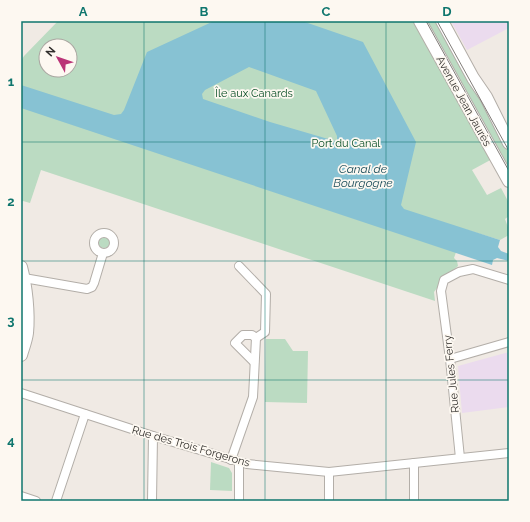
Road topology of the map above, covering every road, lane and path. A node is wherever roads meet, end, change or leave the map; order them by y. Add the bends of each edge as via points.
1 (420, 21) edge
2 (442, 21) edge
3 (509, 143) edge
4 (509, 181) edge
5 (102, 253) dead end
6 (239, 266) dead end
7 (22, 272) edge
8 (509, 280) edge
9 (256, 338) junction
10 (509, 342) edge
11 (21, 355) edge
12 (450, 359) junction
13 (254, 362) junction
14 (21, 393) edge
15 (85, 414) junction
16 (153, 436) junction
17 (509, 453) edge
18 (460, 458) junction
19 (236, 461) junction
20 (414, 463) junction
21 (329, 472) junction
22 (21, 496) edge
23 (36, 501) edge
24 (56, 501) edge
25 (152, 501) edge
26 (239, 501) edge
27 (329, 501) edge
28 (414, 501) edge

1 - 4 main road, Avenue Jean Jaurès
2 - 3 main road, Avenue Jean Jaurès
5 - 7 street via 94,283 87,289
6 - 9 street via 266,294 265,332
7 - 11 main road via 28,320
8 - 12 street, Rue Jules Ferry via 473,269 459,272 444,280 441,291
9 - 13 street
9 - 13 street via 252,335 243,335 235,343
10 - 12 street
12 - 18 street, Rue Jules Ferry
13 - 19 street via 254,397
14 - 15 street, Rue des Trois Forgerons
15 - 16 street, Rue des Trois Forgerons
15 - 24 street
16 - 19 street, Rue des Trois Forgerons
16 - 25 street
17 - 18 street, Rue des Trois Forgerons
18 - 20 street, Rue des Trois Forgerons
19 - 21 street, Rue des Trois Forgerons
19 - 26 street
20 - 21 street, Rue des Trois Forgerons
20 - 28 street
21 - 27 street
22 - 23 street

